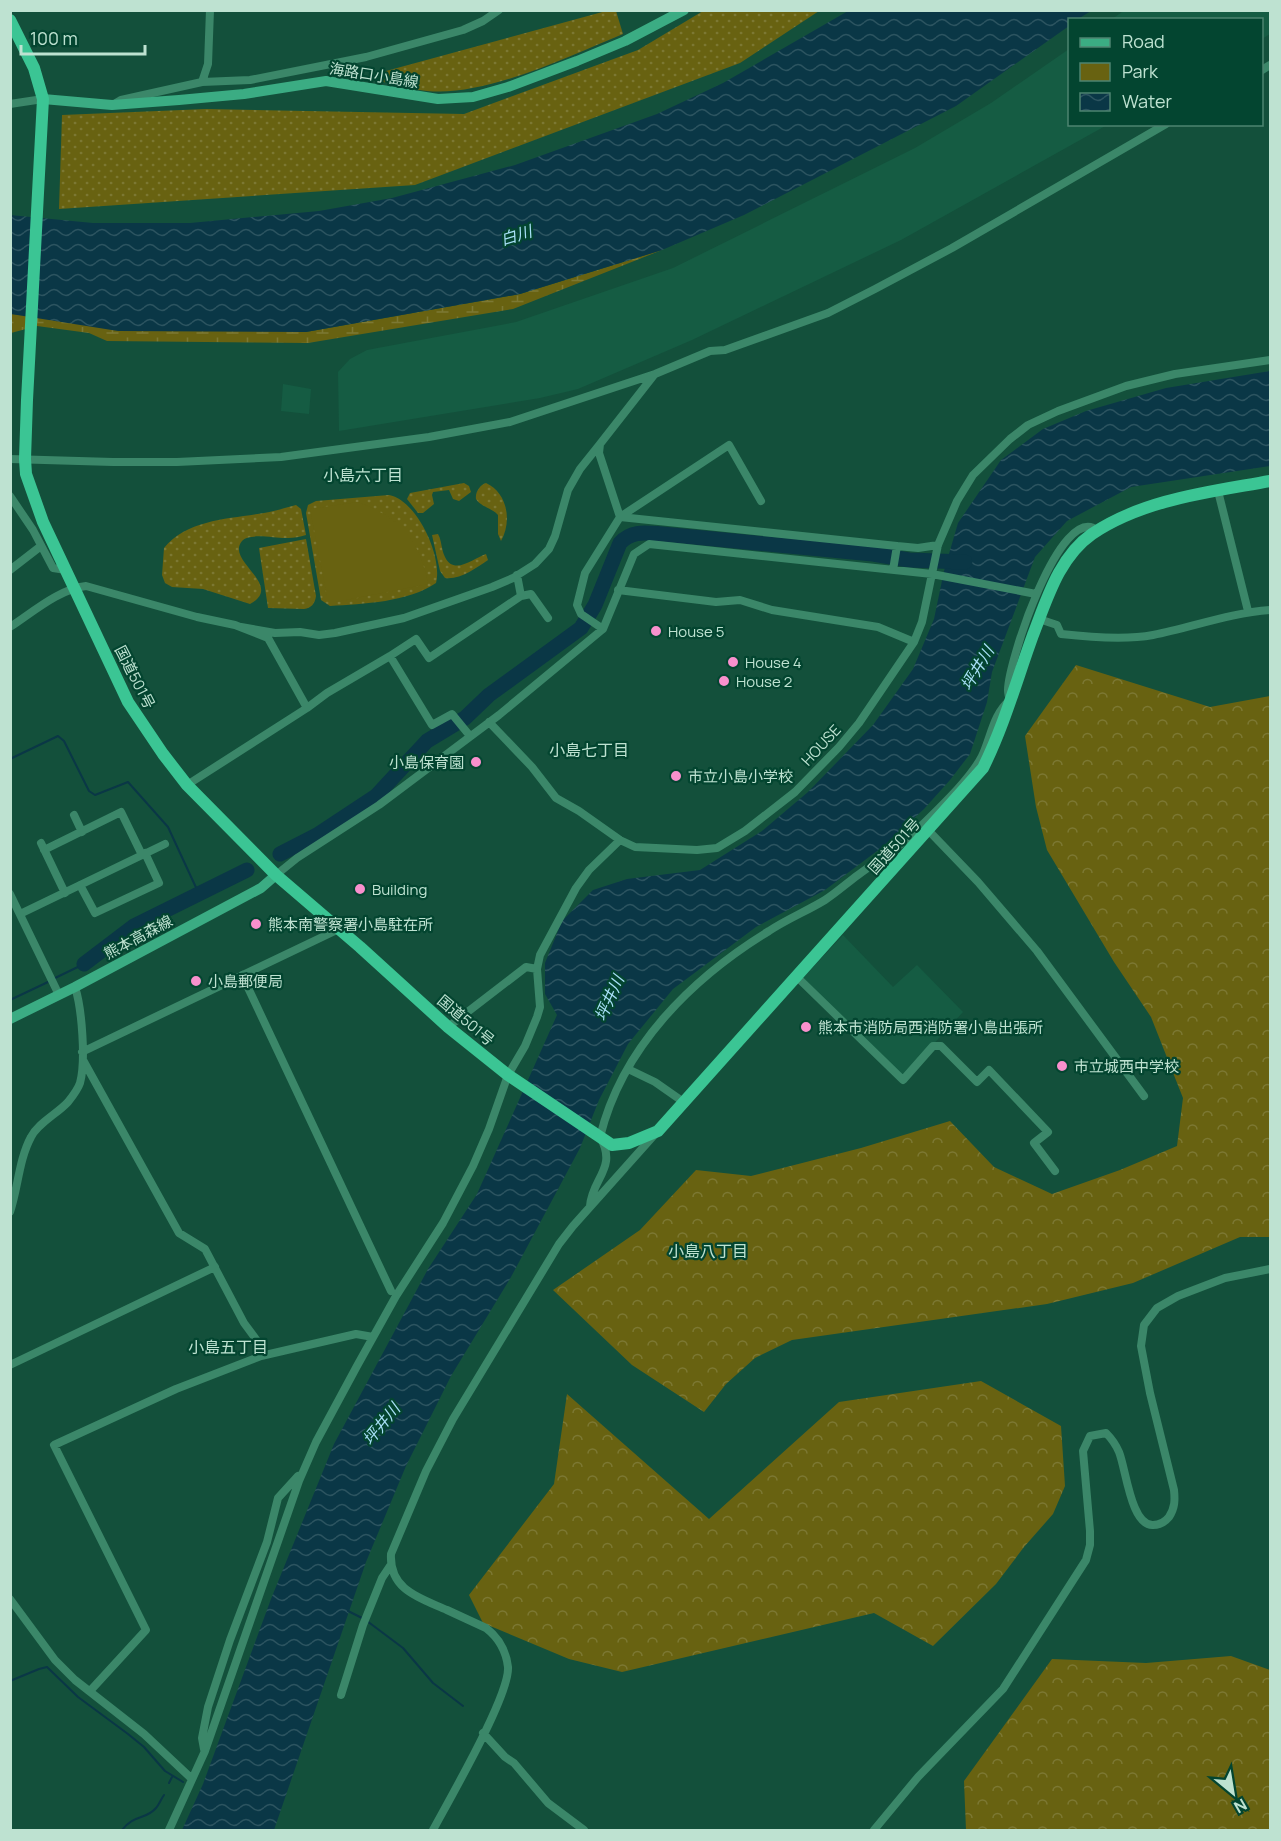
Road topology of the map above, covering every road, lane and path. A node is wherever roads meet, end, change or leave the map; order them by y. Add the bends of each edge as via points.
1 (210, 10) edge
2 (499, 10) edge
3 (684, 10) edge
4 (10, 20) edge
5 (202, 82) junction
6 (43, 99) junction
7 (10, 104) edge
8 (112, 105) junction
9 (1163, 126) edge
10 (1270, 360) edge
11 (655, 374) junction
12 (600, 444) junction
13 (25, 454) junction
14 (10, 459) edge
15 (1270, 480) edge
16 (1218, 490) junction
17 (10, 496) edge
18 (761, 501) dead end
19 (620, 517) junction
20 (1098, 531) junction
21 (41, 546) junction
22 (897, 546) junction
23 (938, 547) junction
24 (10, 570) edge
25 (66, 570) junction
26 (893, 570) junction
27 (934, 573) junction
28 (517, 575) junction
29 (75, 587) junction
30 (618, 590) junction
31 (1033, 594) junction
32 (521, 596) junction
33 (1270, 609) edge
34 (1248, 611) junction
35 (548, 618) dead end
36 (1039, 619) junction
37 (10, 627) edge
38 (241, 627) junction
39 (603, 629) junction
40 (914, 642) junction
41 (390, 656) junction
42 (1010, 700) junction
43 (308, 708) junction
44 (489, 722) junction
45 (470, 736) junction
46 (187, 785) junction
47 (74, 815) dead end
48 (928, 830) junction
49 (82, 832) junction
50 (620, 840) junction
51 (165, 843) dead end
52 (143, 854) junction
53 (276, 876) junction
54 (80, 885) junction
55 (65, 892) junction
56 (10, 894) edge
57 (20, 914) junction
58 (339, 929) junction
59 (537, 969) junction
60 (242, 975) junction
61 (797, 977) junction
62 (75, 987) junction
63 (59, 995) junction
64 (10, 1019) edge
65 (448, 1027) junction
66 (83, 1056) junction
67 (628, 1069) junction
68 (511, 1077) junction
69 (1144, 1096) dead end
70 (685, 1102) junction
71 (658, 1131) junction
72 (598, 1136) junction
73 (1055, 1171) dead end
74 (590, 1206) junction
75 (10, 1212) edge
76 (215, 1267) junction
77 (1270, 1269) edge
78 (392, 1291) dead end
79 (373, 1337) junction
80 (261, 1356) junction
81 (10, 1365) edge
82 (303, 1472) junction
83 (390, 1566) junction
84 (10, 1599) edge
85 (90, 1691) junction
86 (341, 1695) dead end
87 (483, 1733) junction
88 (205, 1751) junction
89 (192, 1779) junction
90 (169, 1830) edge
91 (433, 1830) edge
92 (584, 1830) edge
93 (874, 1830) edge

1 - 5 street via 208,64
2 - 5 street via 463,30 366,57 250,80
3 - 8 main road, 海路口小島線 via 578,62 473,97 438,99 326,81 244,94
4 - 6 highway, 国道501号 via 28,52
5 - 8 street via 121,99
6 - 7 street
6 - 8 main road, 海路口小島線
6 - 13 highway, 国道501号
9 - 11 street via 952,248 828,313 725,350 710,351
10 - 23 street, HOUSE via 1175,374 1126,386 1028,425 973,475 957,501
11 - 12 street
11 - 13 street via 510,422 281,457 113,462
12 - 19 street via 599,453
12 - 28 street via 568,490 549,549
13 - 14 street
13 - 25 highway, 国道501号 via 26,474
15 - 16 highway, 国道501号
16 - 20 highway, 国道501号 via 1142,510
16 - 34 street
17 - 21 street
18 - 19 street via 729,445
19 - 22 street
19 - 39 street via 585,573 577,605 581,614
20 - 31 street via 1087,526 1071,537
20 - 36 highway, 国道501号 via 1064,562
21 - 24 street
21 - 25 street via 53,568
22 - 23 street
22 - 26 street
23 - 27 street, HOUSE
25 - 29 highway, 国道501号
26 - 27 street
26 - 30 street via 649,544 634,554
27 - 31 street
27 - 40 street, HOUSE
28 - 32 street
28 - 38 street via 404,618 335,633 275,633
29 - 37 street
29 - 38 street via 86,586
29 - 46 highway, 国道501号 via 128,702
30 - 39 street
30 - 40 street via 716,602 740,600 772,610 878,627
31 - 42 street via 1011,669 1007,691
32 - 35 street via 531,594
32 - 41 street via 429,658 416,639
33 - 34 street
34 - 36 street via 1151,635 1061,634 1058,625
36 - 42 highway, 国道501号
38 - 43 street via 268,638
39 - 44 street
40 - 50 street, HOUSE via 839,747 795,792 745,831 717,848 697,850 635,847
41 - 43 street
41 - 45 street via 432,725 452,714
42 - 48 highway, 国道501号 via 983,768
42 - 67 street via 1000,708 982,757 972,771 915,831 826,899 769,931 687,991 662,1019
43 - 46 street
44 - 45 street
44 - 50 street via 532,766 556,798
45 - 53 street
46 - 53 highway, 国道501号
47 - 49 street
48 - 61 highway, 国道501号
48 - 69 street via 1037,951
49 - 52 street via 121,812
49 - 55 street via 42,847
50 - 59 street via 576,888 540,955
51 - 52 street
52 - 54 street
52 - 54 street via 159,883 95,914
53 - 58 highway, 国道501号
53 - 62 main road, 熊本高森線 via 261,888
54 - 55 street
55 - 57 street
56 - 57 street
57 - 63 street
58 - 60 street
58 - 65 highway, 国道501号
59 - 65 street via 526,967
59 - 68 street via 540,1007
60 - 66 street
60 - 78 street
61 - 70 highway, 国道501号
61 - 73 street via 903,1080 933,1046 941,1046 977,1083 989,1070 1048,1132 1034,1143
62 - 63 main road, 熊本高森線
62 - 66 street
63 - 64 main road, 熊本高森線
65 - 68 highway, 国道501号
66 - 75 street via 80,1085 68,1102 32,1135
66 - 76 street via 179,1233 205,1249
67 - 70 street
67 - 72 street
68 - 72 highway, 国道501号
68 - 79 street via 443,1223
70 - 71 highway, 国道501号
71 - 72 highway, 国道501号 via 618,1145
71 - 74 street
72 - 74 street via 606,1147 606,1169
74 - 83 street via 559,1244 453,1419 426,1471 391,1554
76 - 80 street via 258,1342
76 - 81 street
77 - 93 street via 1225,1278 1186,1292 1157,1308 1144,1326 1141,1346 1174,1490 1172,1512 1160,1524 1150,1526 1143,1522 1136,1512 1114,1441 1106,1433 1090,1436 1083,1451 1090,1532 1086,1560 1003,1689 918,1777
79 - 80 street via 356,1334
79 - 82 street
80 - 85 street via 176,1389 54,1445 146,1630
82 - 88 street
82 - 88 street via 278,1498 267,1542 208,1707 202,1738
83 - 86 street via 363,1625
83 - 87 street via 413,1596 486,1628 503,1648 508,1669 502,1695
84 - 85 street via 56,1660
85 - 89 street
87 - 91 street
87 - 92 street via 548,1803
88 - 89 street
89 - 90 street

